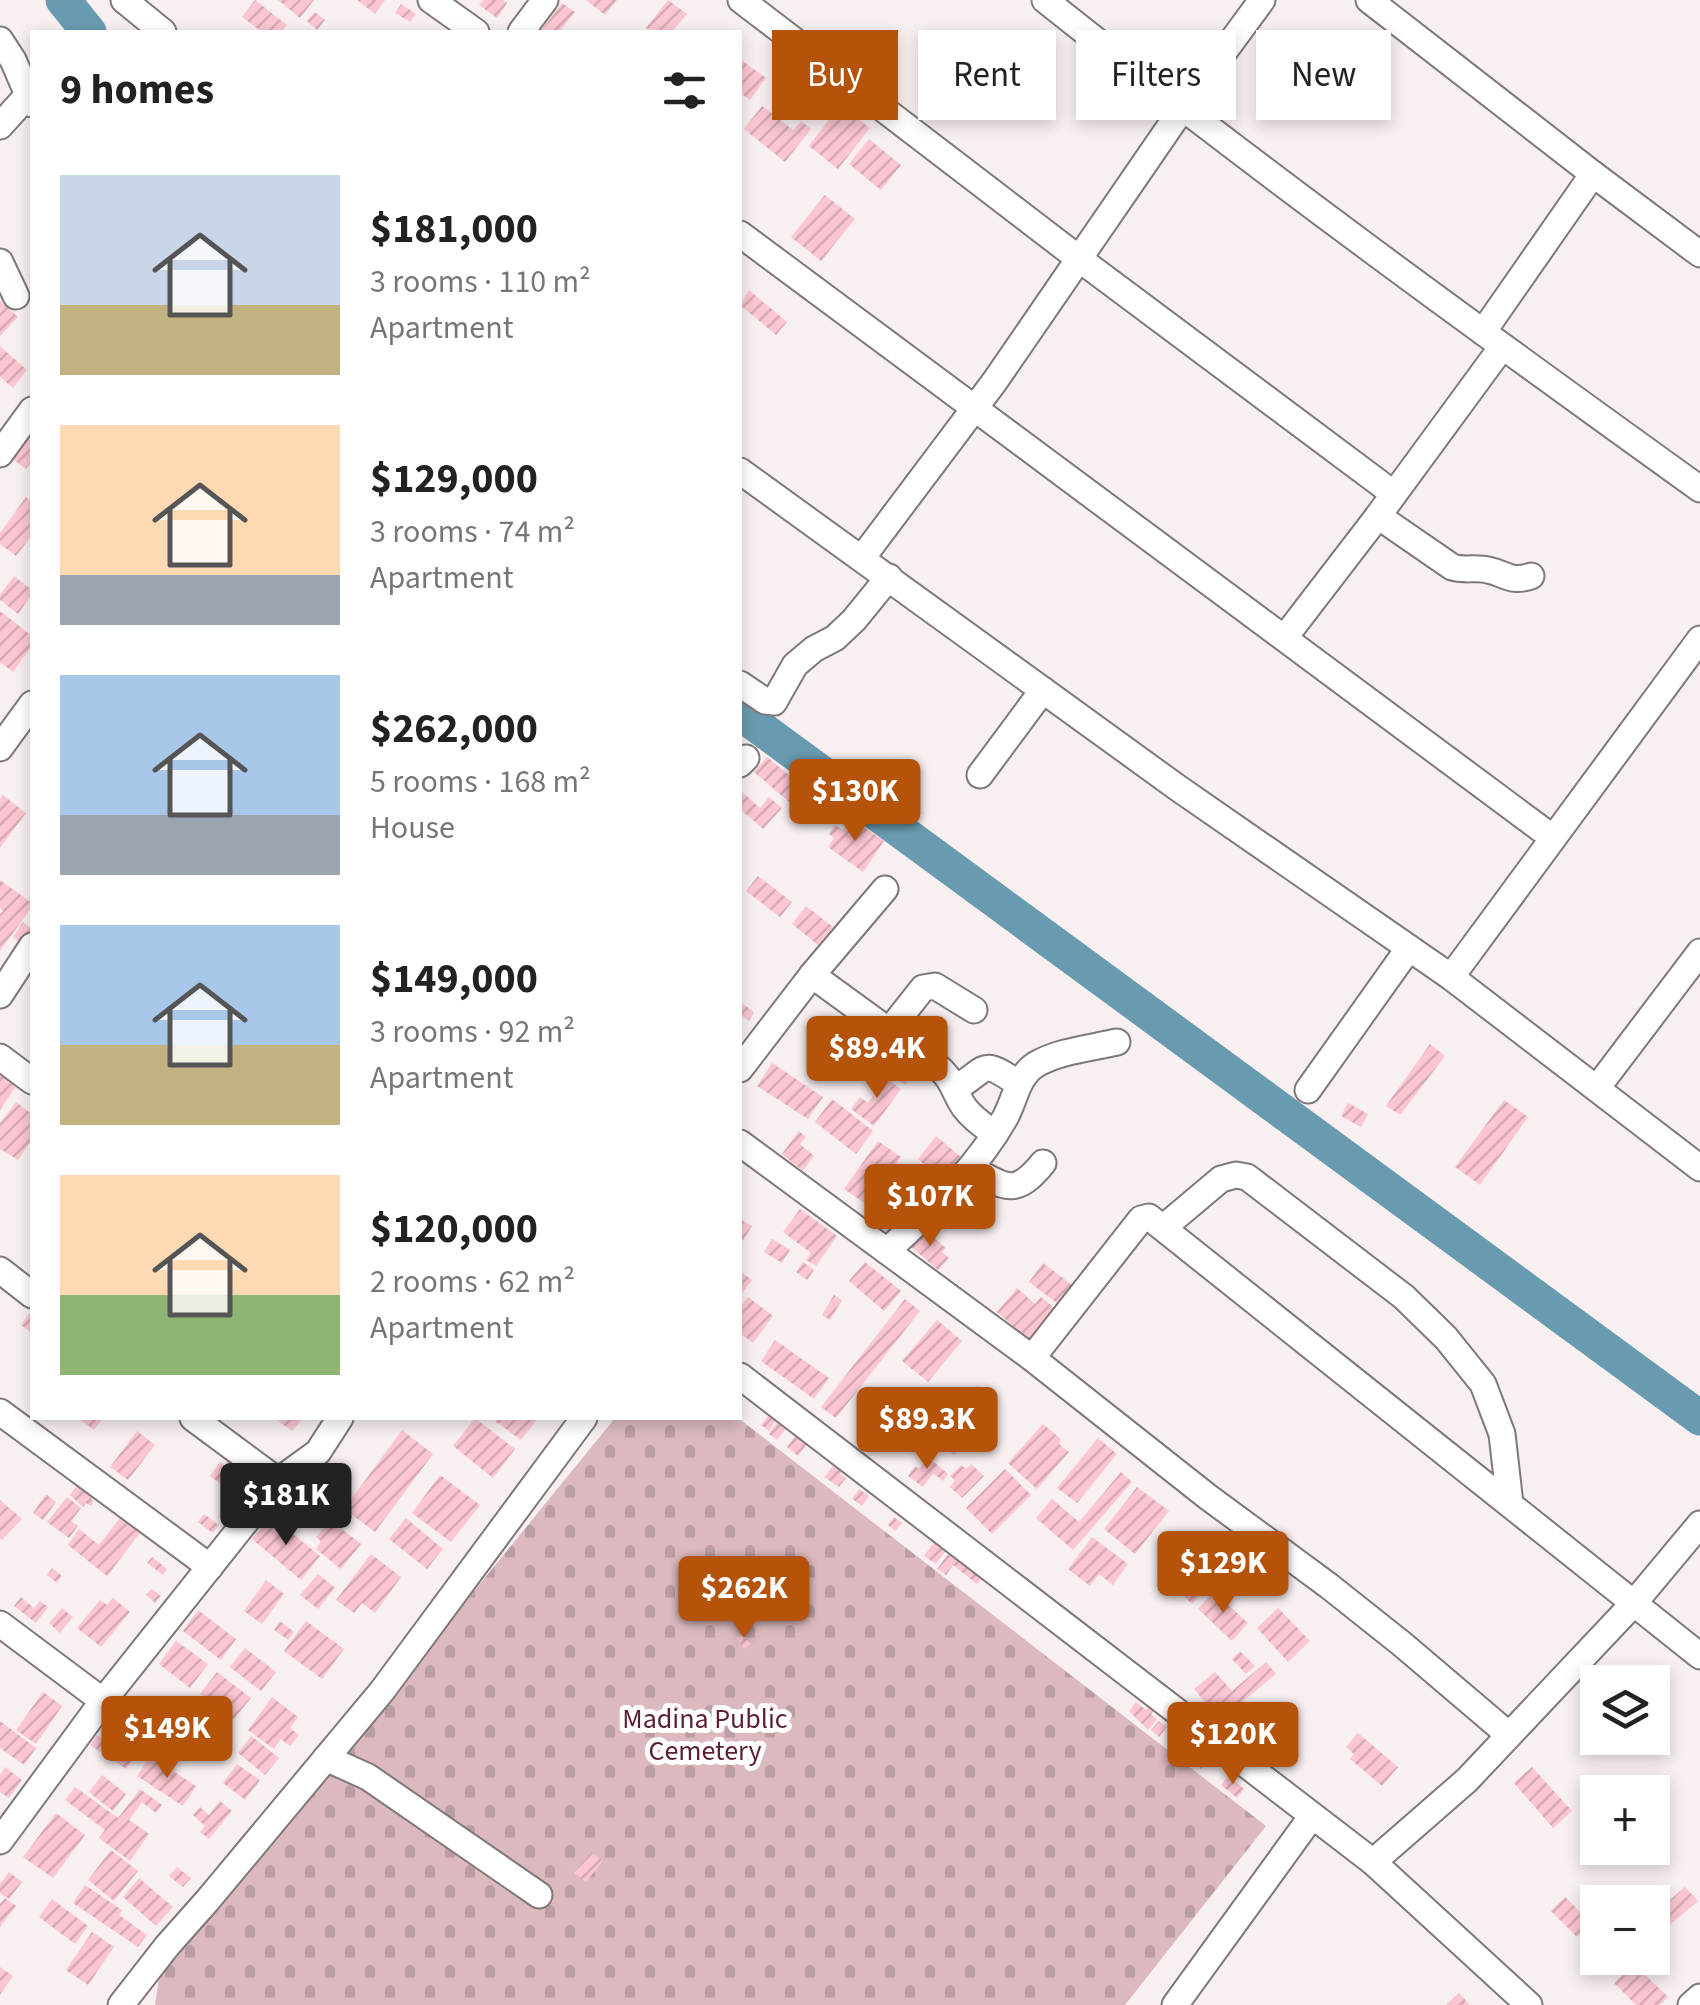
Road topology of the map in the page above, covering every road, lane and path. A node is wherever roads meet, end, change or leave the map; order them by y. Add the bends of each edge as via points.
1 (124, 0) edge
2 (432, 0) edge
3 (545, 0) edge
4 (741, 0) edge
5 (1046, 0) edge
6 (1262, 0) edge
7 (1370, 0) edge
8 (160, 30) edge
9 (473, 30) edge
10 (522, 30) edge
11 (1083, 30) edge
12 (1236, 35) edge
13 (0, 40) edge
14 (30, 100) edge
15 (1174, 120) edge
16 (1197, 120) edge
17 (0, 126) edge
18 (1593, 174) junction
19 (742, 235) edge
20 (1700, 254) edge
21 (1078, 258) junction
22 (0, 262) edge
23 (16, 296) dead end
24 (1492, 339) junction
25 (973, 407) junction
26 (30, 413) edge
27 (0, 454) edge
28 (742, 472) edge
29 (1700, 489) edge
30 (1394, 494) junction
31 (1378, 516) junction
32 (862, 558) junction
33 (1531, 576) dead end
34 (889, 577) junction
35 (1285, 637) junction
36 (1700, 639) edge
37 (742, 685) edge
38 (1043, 690) junction
39 (30, 707) edge
40 (0, 748) edge
41 (980, 775) dead end
42 (1553, 838) junction
43 (885, 889) dead end
44 (1409, 948) junction
45 (30, 949) edge
46 (1700, 952) edge
47 (812, 974) junction
48 (1452, 977) junction
49 (0, 995) edge
50 (974, 1010) dead end
51 (889, 1031) junction
52 (1117, 1042) dead end
53 (0, 1057) edge
54 (742, 1066) edge
55 (30, 1080) edge
56 (1019, 1084) junction
57 (1597, 1088) junction
58 (955, 1089) junction
59 (1308, 1090) dead end
60 (995, 1134) junction
61 (742, 1144) edge
62 (1043, 1163) dead end
63 (971, 1168) junction
64 (1700, 1168) edge
65 (1164, 1227) junction
66 (887, 1251) junction
67 (0, 1270) edge
68 (30, 1293) edge
69 (1032, 1358) junction
70 (742, 1378) edge
71 (0, 1412) edge
72 (196, 1420) edge
73 (339, 1420) edge
74 (583, 1420) edge
75 (278, 1481) junction
76 (1510, 1504) junction
77 (1700, 1524) edge
78 (210, 1567) junction
79 (1634, 1603) junction
80 (0, 1624) edge
81 (1700, 1656) edge
82 (104, 1700) junction
83 (1509, 1735) junction
84 (326, 1758) junction
85 (1312, 1816) junction
86 (0, 1842) edge
87 (1373, 1862) junction
88 (539, 1895) dead end
89 (1700, 1997) edge
90 (1183, 2002) edge
91 (121, 2005) edge
92 (1528, 2005) edge
93 (1691, 2005) edge

1 - 8 street
2 - 9 street
3 - 10 street
4 - 21 street
5 - 11 street
6 - 12 street
7 - 18 street
13 - 14 street
14 - 17 street
15 - 21 street
16 - 24 street
18 - 20 street
18 - 24 street
19 - 25 street
21 - 25 street
21 - 30 street
22 - 23 street
24 - 29 street
24 - 30 street
25 - 32 street
25 - 35 street
26 - 27 street
28 - 32 street
30 - 31 street
31 - 33 street via 1452,567 1483,568 1514,580
31 - 35 street
32 - 34 street
34 - 37 street via 836,638 795,665 774,702
34 - 38 street
35 - 42 street
36 - 42 street
38 - 41 street
38 - 44 street
39 - 40 street
42 - 48 street
43 - 47 street
44 - 48 street
44 - 59 street
45 - 49 street
46 - 57 street
47 - 51 street
47 - 54 street
48 - 57 street
50 - 51 street via 928,986
51 - 58 street
52 - 56 street via 1036,1064
53 - 55 street
56 - 58 street via 988,1066
56 - 60 street
57 - 64 street
58 - 60 street via 970,1114
60 - 63 street
61 - 66 street
62 - 63 street via 1017,1186
63 - 66 street
65 - 69 street via 1142,1219
65 - 76 street
65 - 76 street via 1221,1179 1247,1176 1404,1297 1482,1384 1502,1434
66 - 69 street
67 - 68 street
69 - 83 street via 1388,1632
70 - 85 street
71 - 78 street
72 - 75 street
73 - 75 street via 318,1452
74 - 84 street
75 - 78 street
76 - 79 street
77 - 79 street
78 - 82 street
79 - 81 street
79 - 83 street
80 - 82 street
82 - 86 street
83 - 87 street
84 - 88 street via 368,1777
84 - 91 street
85 - 87 street
85 - 90 street
87 - 92 street
89 - 93 street

